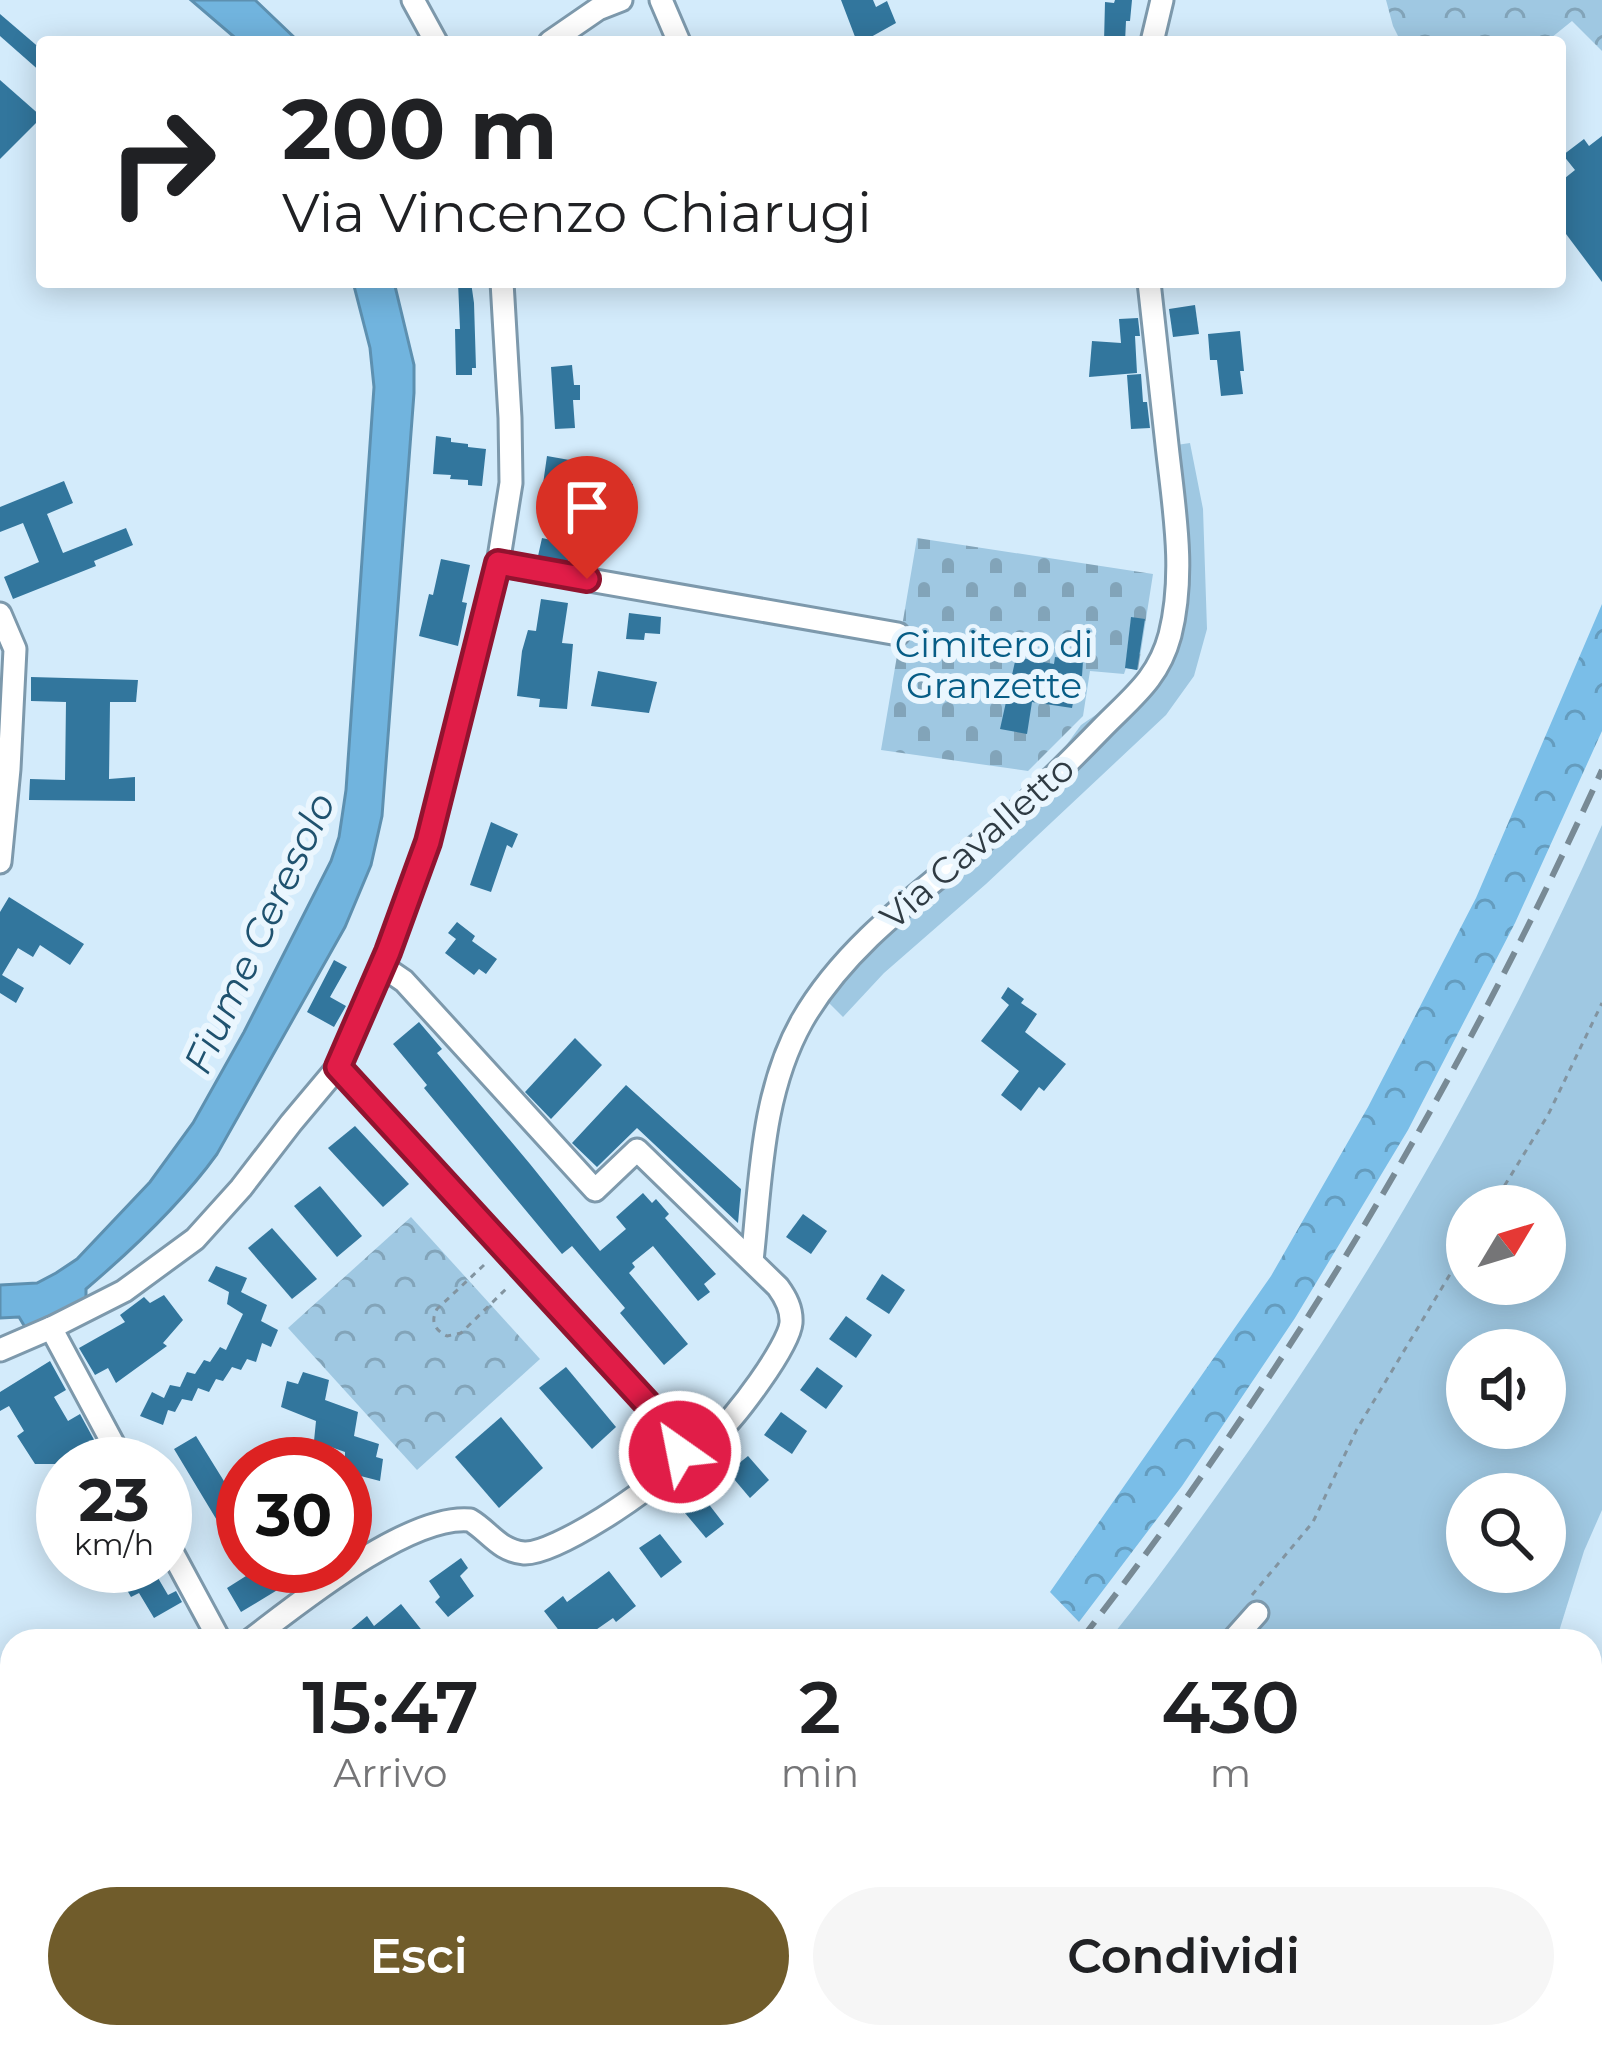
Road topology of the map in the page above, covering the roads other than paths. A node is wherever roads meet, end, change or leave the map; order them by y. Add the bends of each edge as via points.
1 (413, 0) edge
2 (621, 0) edge
3 (661, 0) edge
4 (1162, 0) edge
5 (433, 36) edge
6 (559, 36) edge
7 (676, 36) edge
8 (1153, 36) edge
9 (502, 288) edge
10 (1150, 288) edge
11 (498, 563) junction
12 (0, 614) edge
13 (898, 634) dead end
14 (0, 862) edge
15 (382, 966) junction
16 (338, 1067) junction
17 (752, 1261) junction
18 (51, 1328) junction
19 (0, 1350) edge
20 (110, 1437) edge
21 (680, 1452) junction
22 (192, 1589) edge
23 (1254, 1605) road end
24 (214, 1629) edge
25 (265, 1629) edge
26 (1239, 1629) edge

1 - 5 street
2 - 6 street
3 - 7 street
4 - 8 street
9 - 11 street via 511,482
10 - 17 street, Via Cavalletto via 1179,552 1169,640 1142,691 887,919 803,1019 769,1114
11 - 13 street
11 - 15 street via 428,842
12 - 14 street via 15,649
15 - 16 street
15 - 17 street via 595,1190 638,1150
16 - 18 street via 195,1239 124,1291
16 - 21 street via 678,1437
17 - 21 street via 788,1301 788,1337 718,1434
18 - 19 street
18 - 20 street
21 - 25 street via 638,1495 547,1550 507,1549 470,1520 446,1521 402,1536
22 - 24 street
23 - 26 street

